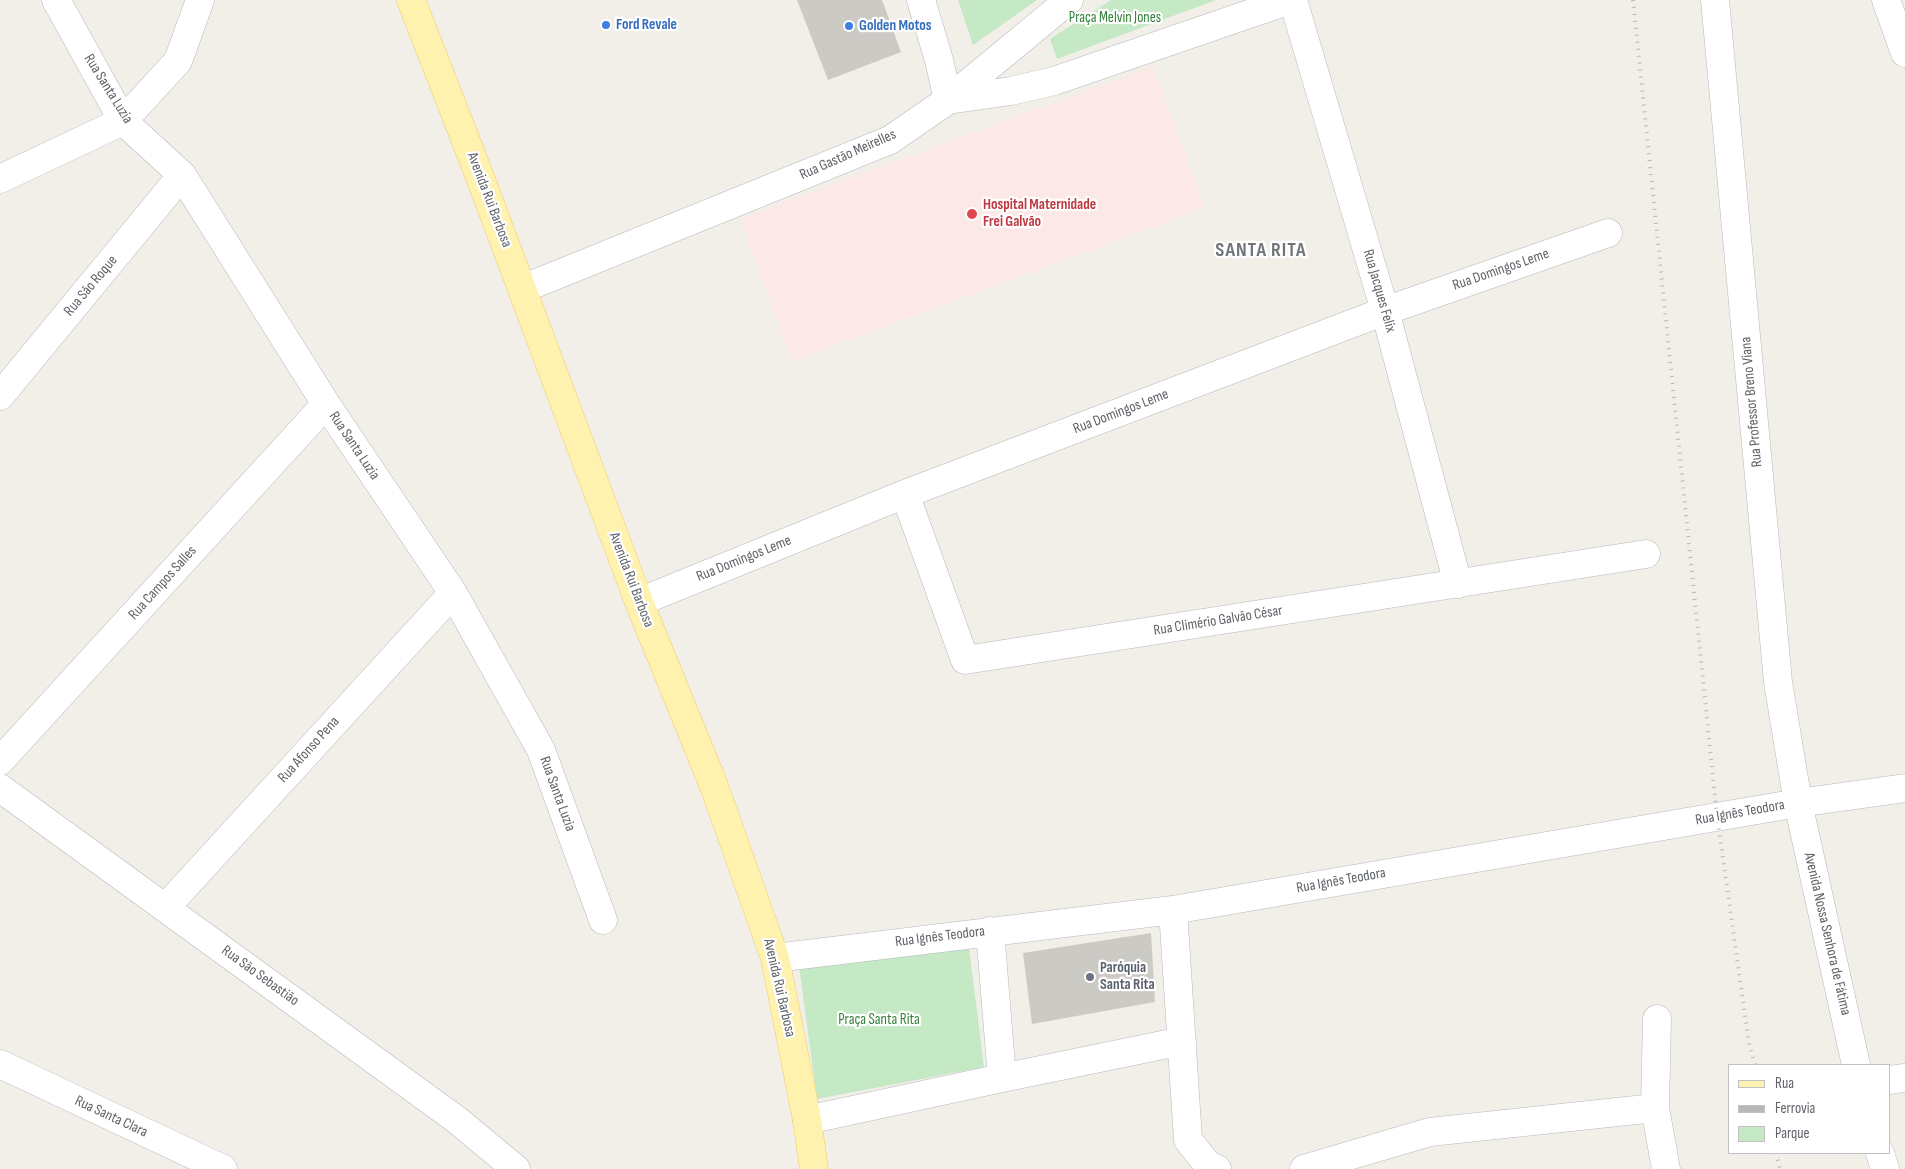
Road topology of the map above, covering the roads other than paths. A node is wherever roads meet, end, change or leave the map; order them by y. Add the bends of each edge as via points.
1 (56, 0) edge
2 (200, 0) edge
3 (411, 0) edge
4 (921, 0) edge
5 (1069, 0) edge
6 (1292, 0) edge
7 (1715, 0) edge
8 (1886, 0) edge
9 (1905, 53) edge
10 (948, 100) junction
11 (124, 121) junction
12 (182, 175) junction
13 (0, 178) edge
14 (1608, 233) dead end
15 (522, 289) junction
16 (1385, 311) junction
17 (0, 396) edge
18 (326, 404) junction
19 (905, 494) junction
20 (1646, 554) dead end
21 (1458, 584) junction
22 (452, 593) junction
23 (639, 602) junction
24 (0, 761) edge
25 (0, 788) edge
26 (1905, 788) edge
27 (1798, 803) junction
28 (166, 907) junction
29 (1174, 910) junction
30 (603, 920) dead end
31 (990, 931) junction
32 (775, 958) junction
33 (1657, 1019) dead end
34 (1182, 1041) junction
35 (0, 1064) edge
36 (1856, 1064) edge
37 (1002, 1078) junction
38 (1905, 1078) edge
39 (1890, 1080) edge
40 (1655, 1108) junction
41 (807, 1120) junction
42 (1880, 1154) edge
43 (223, 1169) edge
44 (516, 1169) edge
45 (814, 1169) edge
46 (1217, 1169) edge
47 (1304, 1169) edge
48 (1666, 1169) edge
49 (1884, 1169) edge

1 - 11 street, Rua Santa Luzia
2 - 11 street via 178,61
3 - 15 main road, Avenida Rui Barbosa
4 - 10 street
5 - 10 street
6 - 10 street, Rua Gastão Meirelles via 1054,81
6 - 16 street, Rua Jacques Felix
7 - 27 street, Rua Professor Breno Viana via 1778,682
8 - 9 street
10 - 15 street, Rua Gastão Meirelles via 890,140
11 - 12 street, Rua Santa Luzia
11 - 13 street
12 - 17 street, Rua São Roque
12 - 18 street, Rua Santa Luzia
14 - 16 street, Rua Domingos Leme
15 - 23 main road, Avenida Rui Barbosa
16 - 19 street, Rua Domingos Leme
16 - 21 street, Rua Jacques Felix
18 - 22 street, Rua Santa Luzia
18 - 24 street, Rua Campos Salles
19 - 21 street, Rua Climério Galvão César via 966,660
19 - 23 street, Rua Domingos Leme
20 - 21 street, Rua Climério Galvão César
22 - 28 street, Rua Afonso Pena
22 - 30 street, Rua Santa Luzia via 541,750
23 - 32 main road, Avenida Rui Barbosa via 714,786
25 - 28 street, Rua São Sebastião
26 - 27 street, Rua Ignês Teodora
27 - 29 street, Rua Ignês Teodora
27 - 36 street, Avenida Nossa Senhora de Fátima
28 - 44 street, Rua São Sebastião via 457,1120
29 - 31 street, Rua Ignês Teodora
29 - 34 street
31 - 32 street, Rua Ignês Teodora
31 - 37 street
32 - 41 main road, Avenida Rui Barbosa
33 - 40 street
34 - 37 street
34 - 46 street via 1188,1140 1208,1165
35 - 43 street, Rua Santa Clara
37 - 41 street
38 - 39 street
40 - 47 street via 1430,1132
40 - 48 street
41 - 45 main road, Avenida Rui Barbosa
42 - 49 street

